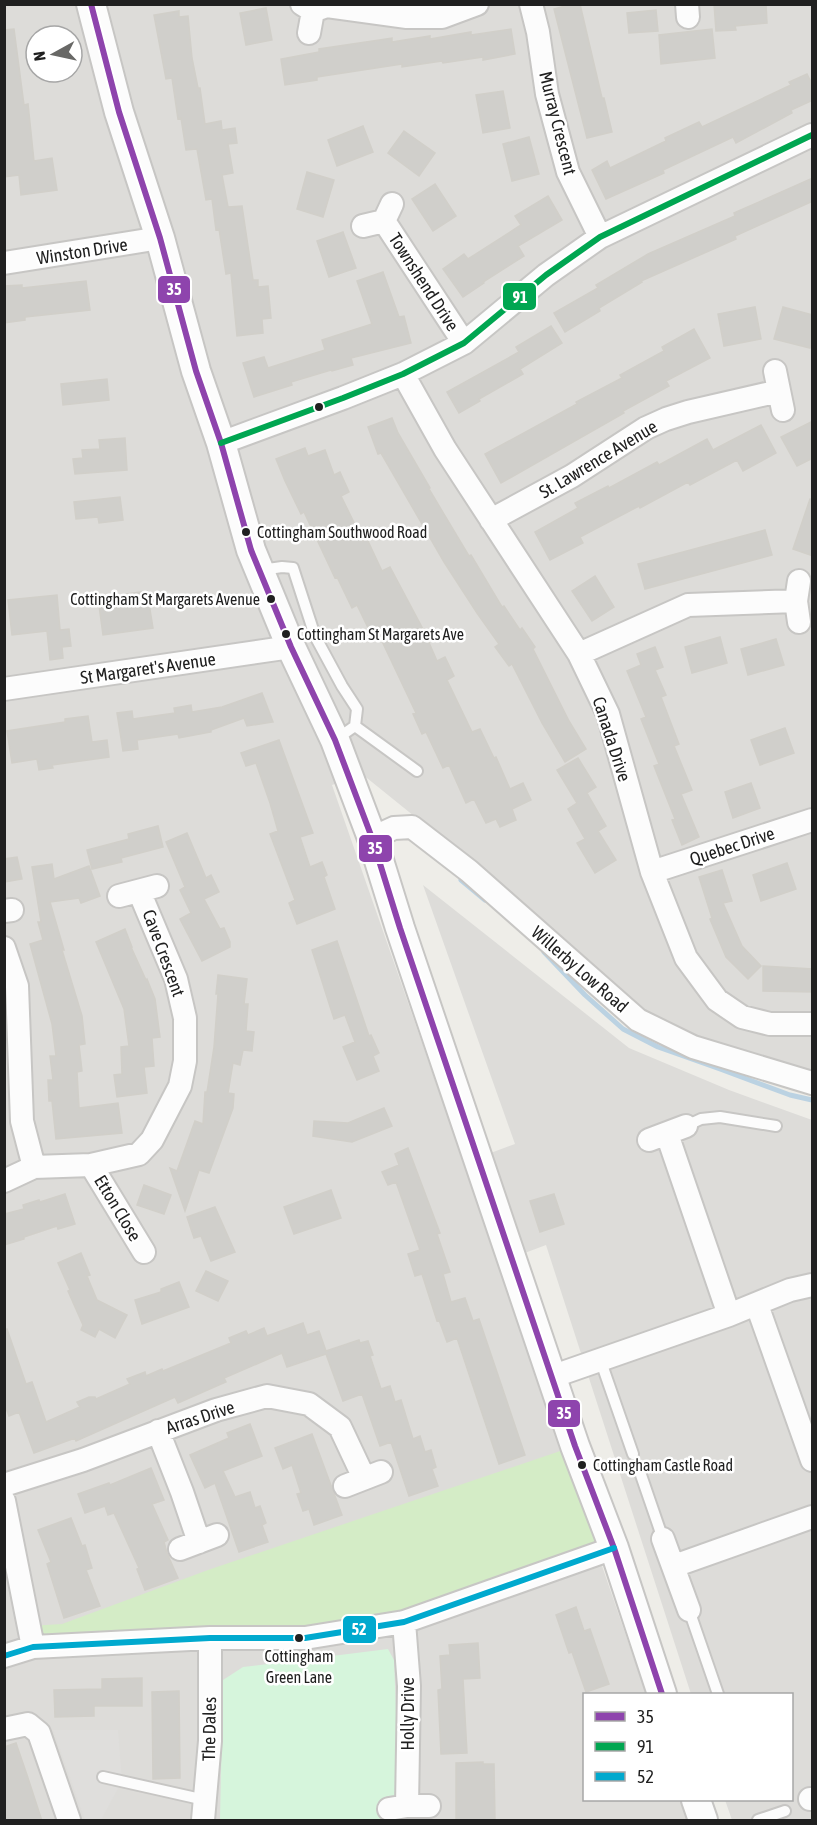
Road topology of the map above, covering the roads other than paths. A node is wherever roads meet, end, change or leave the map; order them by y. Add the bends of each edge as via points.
1 (91, 4) edge
2 (477, 4) edge
3 (531, 4) edge
4 (308, 16) edge
5 (813, 135) edge
6 (380, 217) dead end
7 (600, 237) junction
8 (160, 238) junction
9 (4, 263) edge
10 (464, 343) junction
11 (404, 374) junction
12 (779, 391) dead end
13 (220, 443) junction
14 (491, 520) junction
15 (260, 570) junction
16 (798, 601) dead end
17 (291, 647) junction
18 (579, 654) junction
19 (4, 689) edge
20 (345, 733) junction
21 (417, 771) dead end
22 (810, 816) edge
23 (372, 838) junction
24 (652, 872) junction
25 (138, 891) dead end
26 (4, 948) edge
27 (813, 1024) edge
28 (813, 1083) edge
29 (776, 1126) dead end
30 (667, 1133) joint
31 (91, 1165) junction
32 (34, 1167) junction
33 (4, 1182) edge
34 (144, 1253) dead end
35 (813, 1285) edge
36 (757, 1305) junction
37 (729, 1315) junction
38 (600, 1359) junction
39 (551, 1377) junction
40 (158, 1431) junction
41 (633, 1454) dead end
42 (813, 1460) edge
43 (641, 1475) dead end
44 (363, 1479) dead end
45 (4, 1485) edge
46 (4, 1501) edge
47 (813, 1517) edge
48 (663, 1539) joint
49 (199, 1542) dead end
50 (614, 1548) junction
51 (674, 1566) junction
52 (689, 1610) joint
53 (404, 1622) junction
54 (210, 1638) junction
55 (33, 1647) junction
56 (4, 1656) edge
57 (661, 1693) edge
58 (717, 1693) edge
59 (4, 1729) edge
60 (103, 1777) dead end
61 (696, 1801) edge
62 (429, 1806) dead end
63 (204, 1810) edge
64 (785, 1811) dead end
65 (69, 1821) edge
66 (703, 1821) edge
67 (758, 1821) edge

1 - 8 street via 119,112
2 - 4 street via 442,17 407,17 327,6
3 - 7 street, Murray Crescent via 547,94 568,172
5 - 7 street
6 - 10 street, Townshend Drive
7 - 10 street via 546,275
8 - 9 street, Winston Drive
8 - 13 street
10 - 11 street
11 - 13 street
11 - 14 street, Canada Drive via 445,449
12 - 14 street, St. Lawrence Avenue via 666,419
13 - 15 street
14 - 18 street, Canada Drive
15 - 17 street
15 - 20 lane via 293,568 315,636 357,709
16 - 18 street via 688,605
17 - 19 street, St Margaret's Avenue
17 - 20 street
18 - 24 street, Canada Drive via 608,714
20 - 21 lane
20 - 23 street
22 - 24 street, Quebec Drive
23 - 28 street, Willerby Low Road via 393,828 412,827 469,871 638,1020 693,1047
23 - 39 street
24 - 27 street, Canada Drive via 686,958 717,1000 742,1017 770,1024
25 - 31 street, Cave Crescent via 176,979 185,1018 185,1061 180,1086 152,1140 139,1154
26 - 32 street via 16,986 22,1122
29 - 30 lane via 720,1117 701,1119
30 - 37 street
31 - 32 street, Cave Crescent
31 - 34 street, Etton Close
32 - 33 street, Cave Crescent
35 - 36 street via 790,1290
36 - 37 street
36 - 42 street
37 - 38 street
38 - 39 street
38 - 41 lane
39 - 50 street
40 - 44 street, Arras Drive via 267,1396 309,1404 339,1427
40 - 45 street, Arras Drive
40 - 49 street
43 - 48 lane
46 - 55 street
47 - 51 street
48 - 51 street
50 - 53 street
50 - 57 street
51 - 52 street
52 - 58 lane
53 - 54 street via 305,1638
53 - 62 street, Holly Drive via 409,1686 398,1807
54 - 55 street
54 - 63 street, The Dales via 210,1741
55 - 56 street
59 - 65 street via 28,1724 39,1733
60 - 63 lane
61 - 66 street
64 - 67 lane

